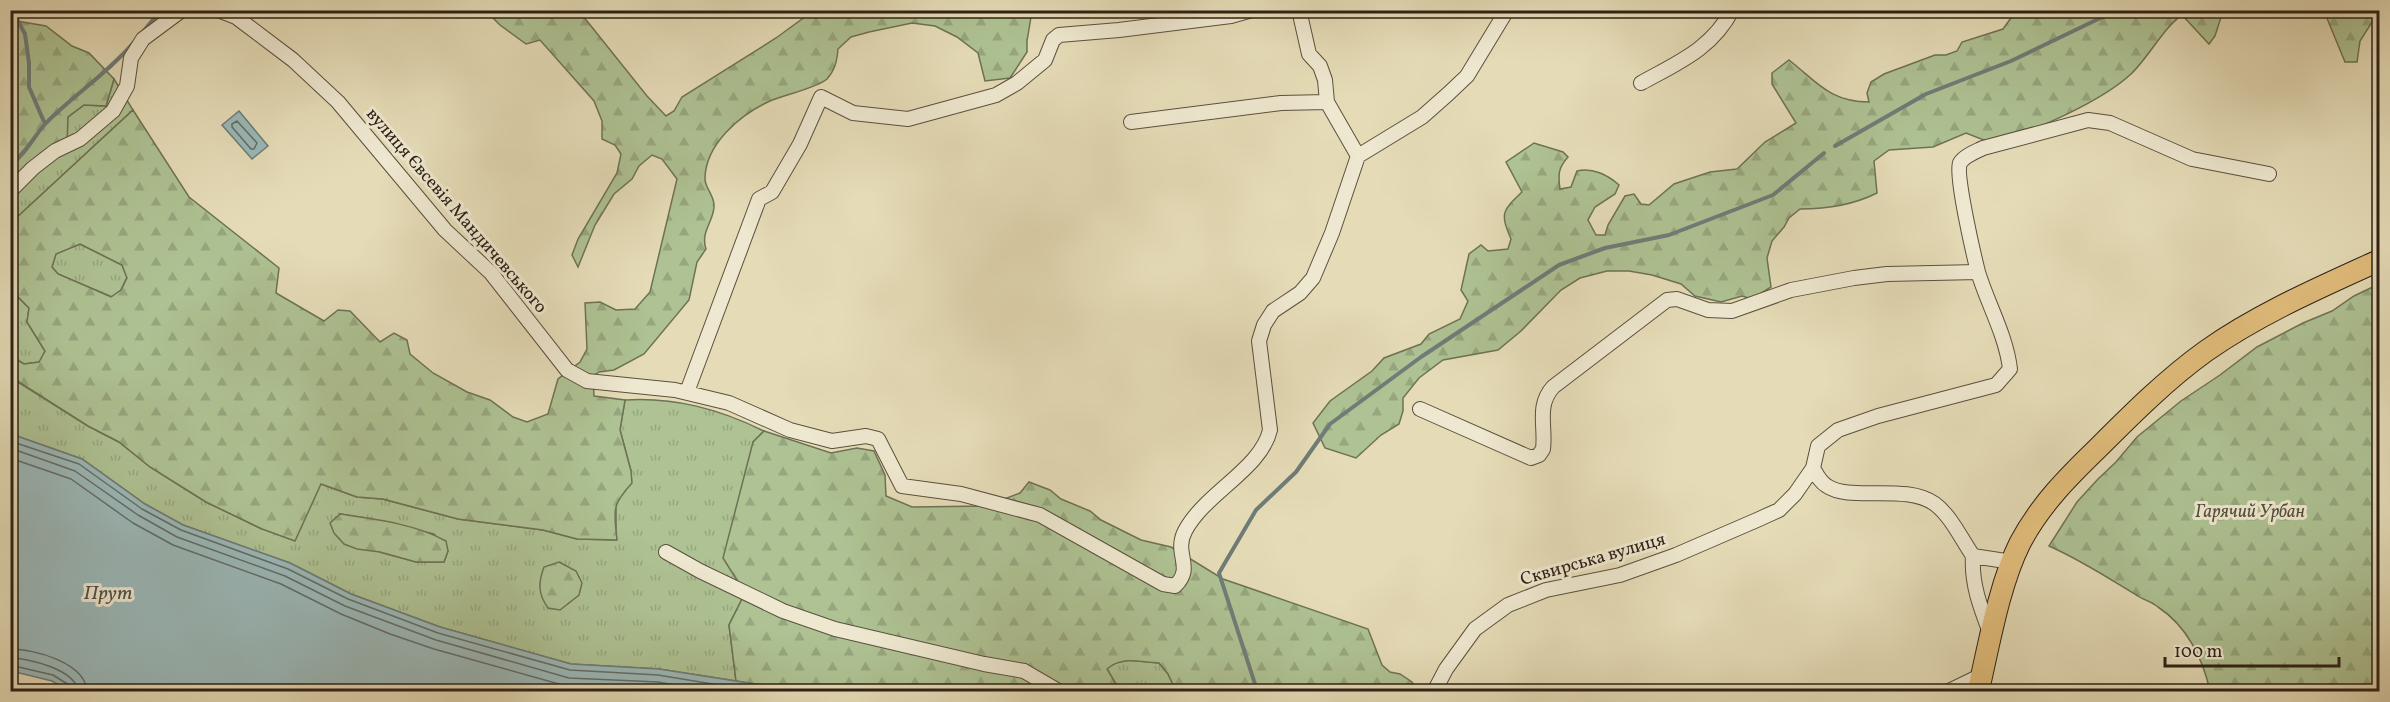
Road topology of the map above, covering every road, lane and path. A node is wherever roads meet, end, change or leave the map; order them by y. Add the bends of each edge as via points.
1 (182, 10) edge
2 (218, 10) edge
3 (1252, 10) edge
4 (1299, 10) edge
5 (1507, 10) edge
6 (1732, 10) edge
7 (1641, 83) dead end
8 (1327, 102) junction
9 (1131, 122) dead end
10 (1358, 156) junction
11 (2269, 174) dead end
12 (10, 191) edge
13 (2379, 260) edge
14 (1978, 272) junction
15 (687, 392) junction
16 (1420, 409) dead end
17 (1813, 468) junction
18 (666, 552) dead end
19 (1973, 556) junction
20 (2012, 561) junction
21 (1991, 636) junction
22 (1980, 683) edge
23 (1060, 692) edge
24 (1434, 692) edge
25 (1947, 692) edge

1 - 12 street via 143,39 130,58 127,86 113,111 80,140 33,168
2 - 15 street, вулиця Євсевія Мандичевського via 236,17 293,60 338,102 445,230 491,273 567,370 588,381
3 - 15 street via 1231,16 1059,35 1045,60 1017,83 996,94 908,119 853,113 821,97 772,192 759,199
4 - 8 street via 1309,54 1320,66 1325,80
5 - 10 street via 1467,75 1448,94 1422,117
6 - 7 street via 1724,25 1700,50
8 - 9 street via 1281,103
8 - 10 street
10 - 15 street, вулиця Євсевія Мандичевського via 1313,278 1300,293 1273,311 1264,325 1259,341 1268,440 1259,454 1210,498 1189,523 1180,540 1185,572 1175,586 1163,584 1040,515 961,494 902,486 878,439 867,436 832,441 790,430 729,403
11 - 14 street, Сквирська вулиця via 2192,159 2110,123 2088,120 1983,148 1961,161 1958,171
13 - 20 main road via 2298,298 2206,351 2060,486 2039,511
14 - 16 street via 1854,278 1791,290 1732,311 1708,310 1677,299 1667,300 1546,395 1543,449 1531,458
14 - 17 street, Сквирська вулиця via 2007,349 2010,369 2004,378 1996,385 1838,430 1818,446
17 - 19 street via 1828,487 1839,491 1902,494 1933,502
17 - 24 street, Сквирська вулиця via 1779,510 1620,575 1546,590 1508,605 1475,629
18 - 23 street via 783,611 835,629 1024,671
19 - 20 street
19 - 21 street via 1977,599
20 - 21 main road
21 - 22 main road
22 - 25 street

